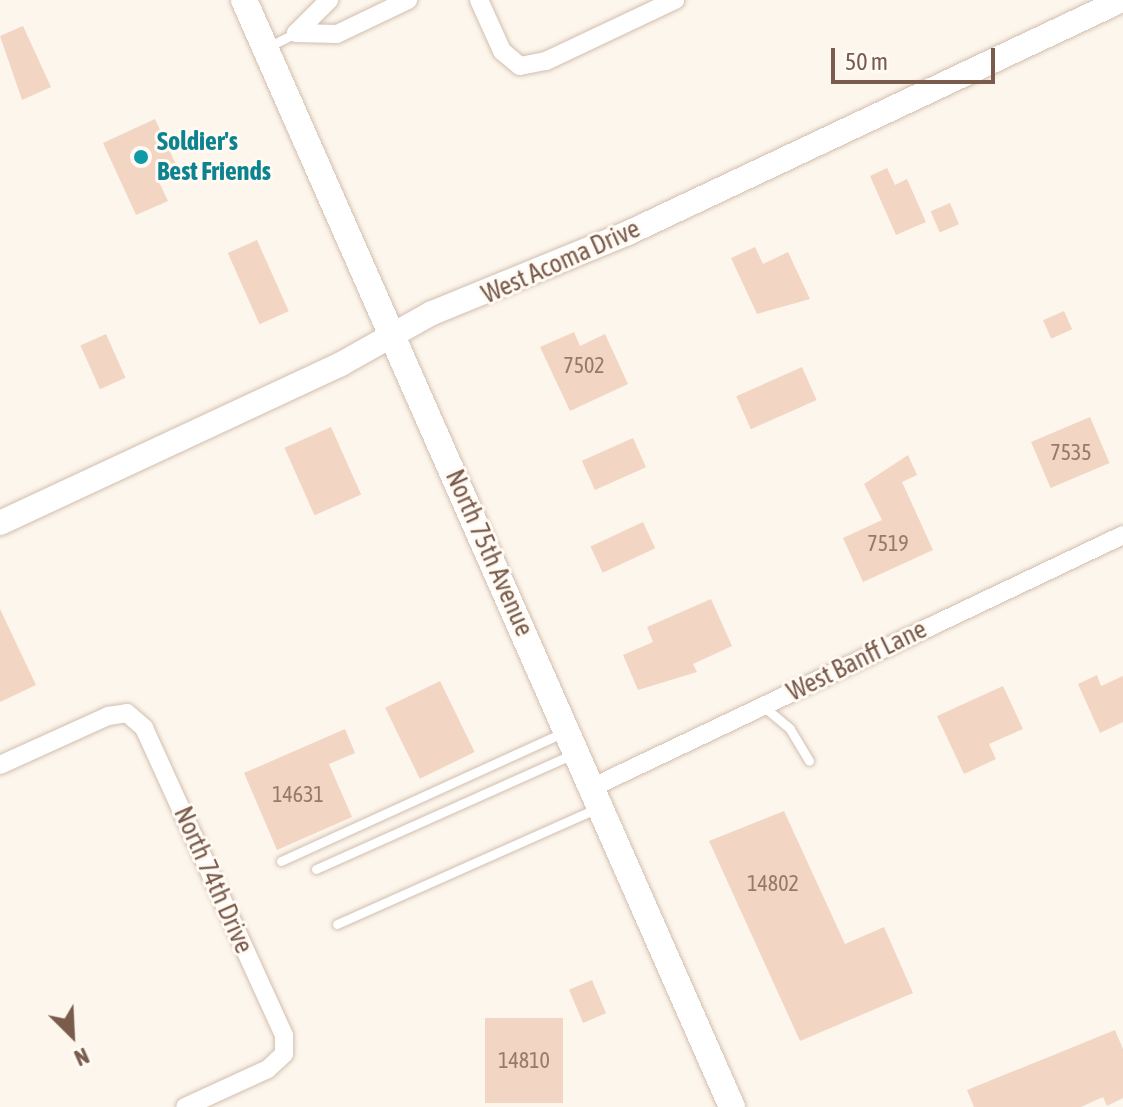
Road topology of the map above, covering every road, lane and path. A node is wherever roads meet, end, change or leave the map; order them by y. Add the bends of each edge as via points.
1 (244, 0) edge
2 (329, 0) edge
3 (408, 0) edge
4 (479, 0) edge
5 (675, 0) edge
6 (1122, 0) edge
7 (383, 5) edge
8 (296, 33) junction
9 (265, 48) junction
10 (392, 335) junction
11 (0, 523) edge
12 (1123, 535) edge
13 (763, 706) junction
14 (571, 742) junction
15 (809, 761) dead end
16 (0, 765) edge
17 (595, 797) junction
18 (281, 861) dead end
19 (316, 869) dead end
20 (337, 924) dead end
21 (185, 1107) edge
22 (732, 1107) edge

1 - 9 main road, North 75th Avenue
2 - 8 street
3 - 7 street
4 - 5 street via 502,51 520,66 546,61
6 - 10 street, West Acoma Drive
7 - 8 street via 337,34
8 - 9 lane
9 - 10 main road, North 75th Avenue
10 - 11 street, West Acoma Drive
10 - 14 main road, North 75th Avenue
12 - 13 street, West Banff Lane
13 - 15 lane via 790,729
13 - 17 street, West Banff Lane
14 - 17 main road, North 75th Avenue
14 - 18 lane
14 - 19 lane
16 - 21 street, North 74th Drive via 127,713 144,728 284,1035 284,1054
17 - 20 lane
17 - 22 main road, North 75th Avenue

